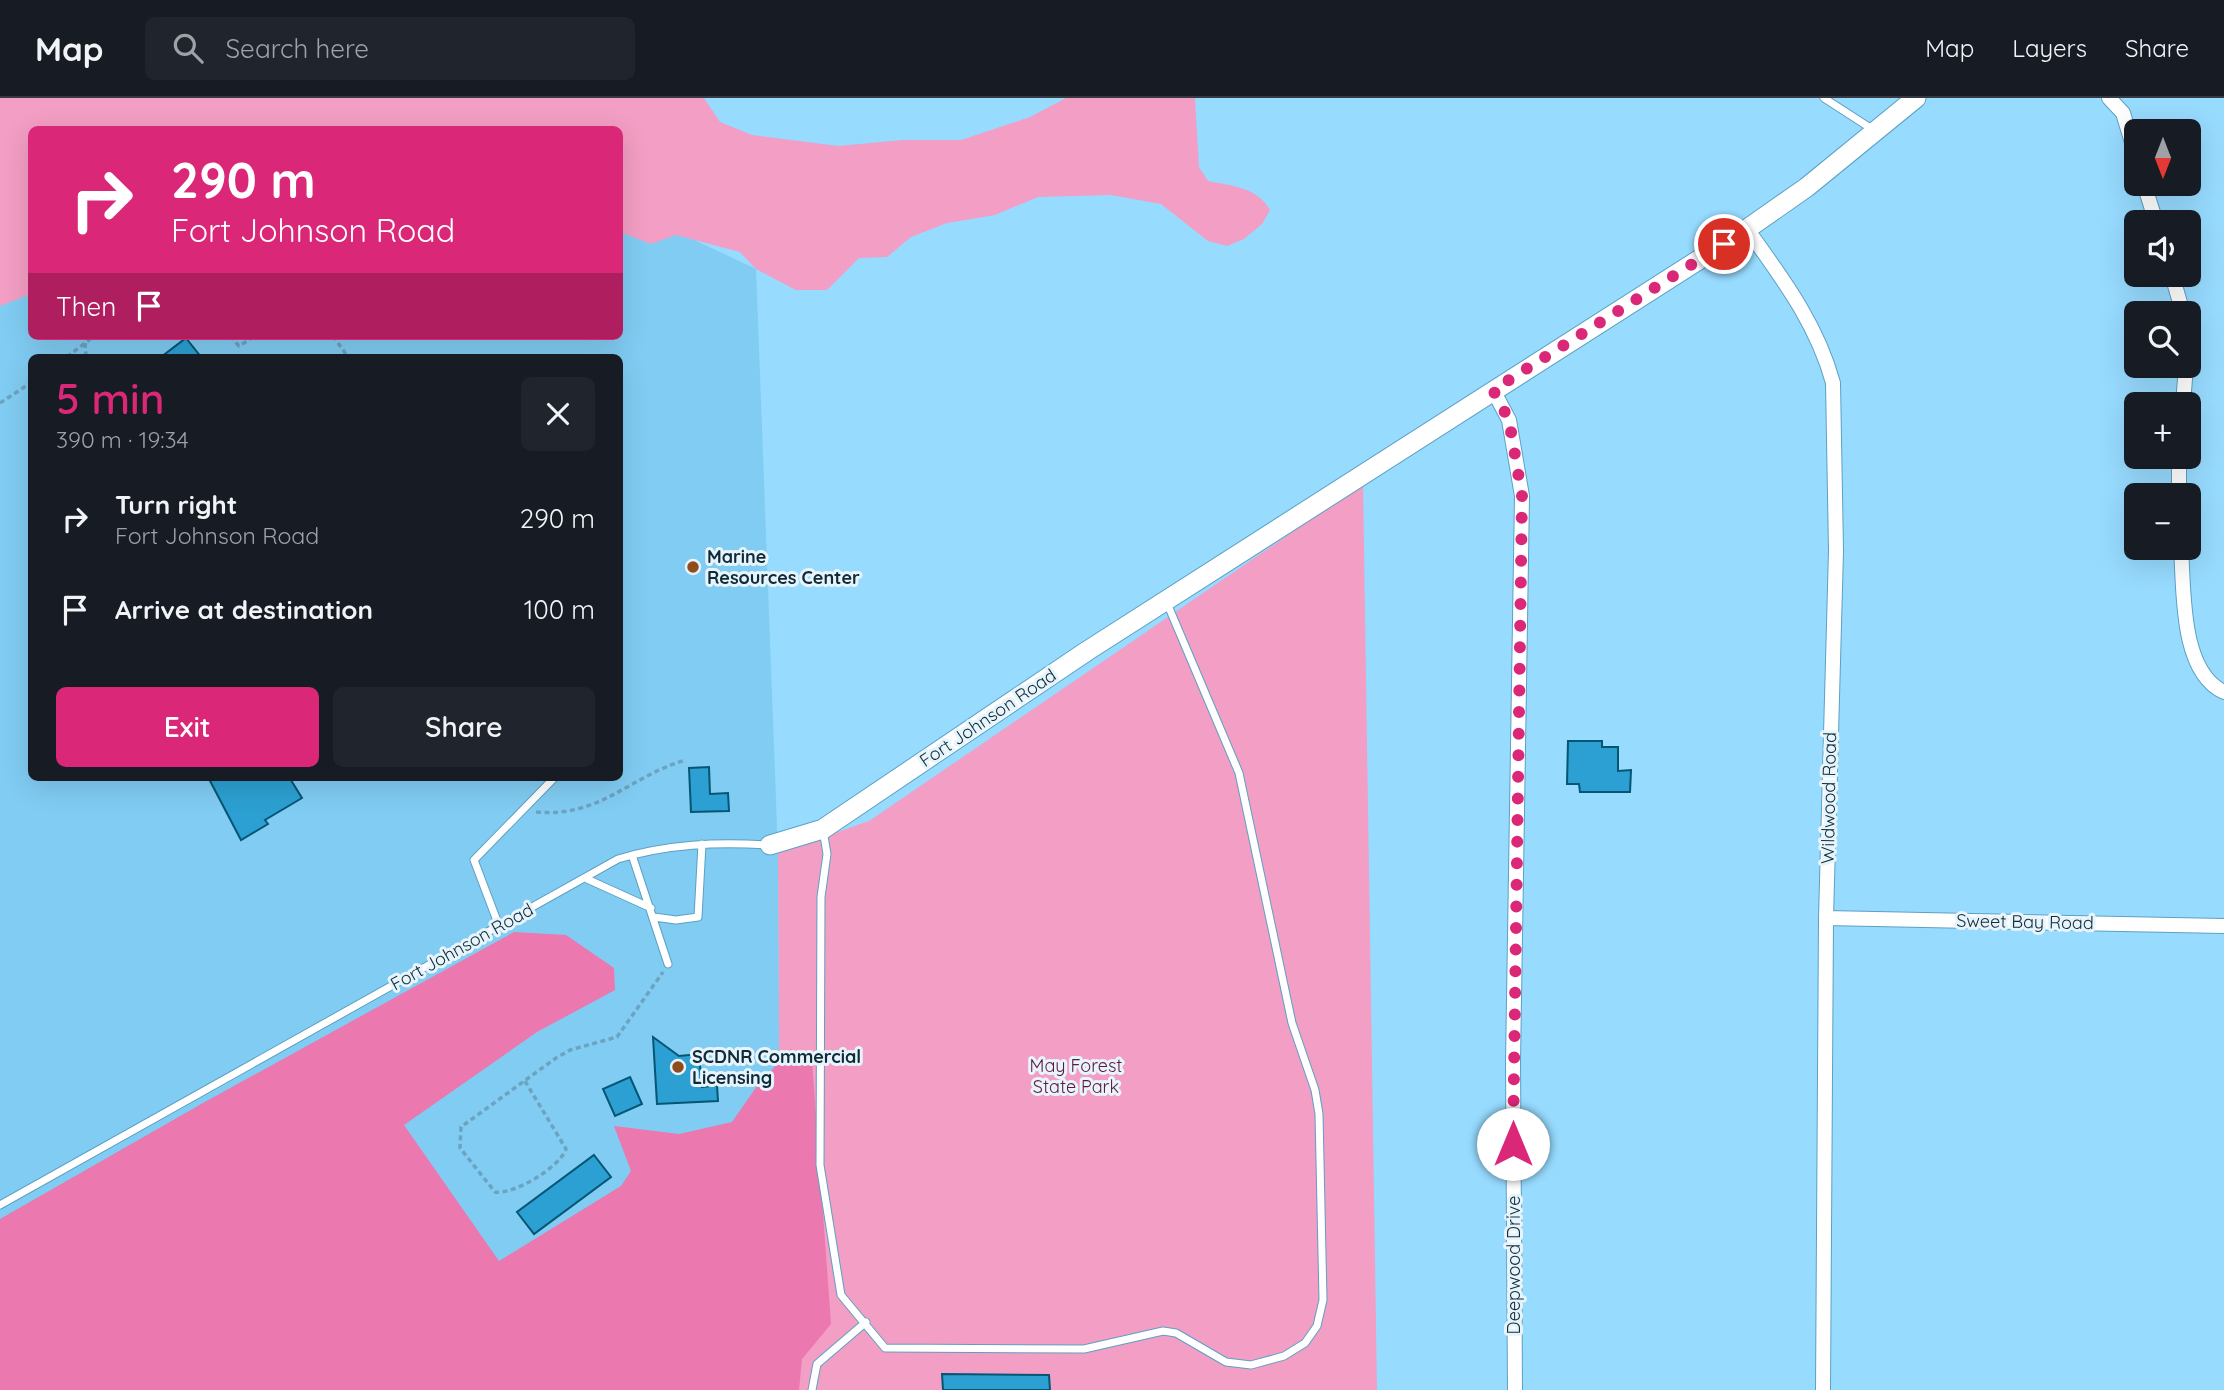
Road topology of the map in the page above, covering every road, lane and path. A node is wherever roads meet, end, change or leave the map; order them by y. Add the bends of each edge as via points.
1 (1824, 98) edge
2 (1916, 98) edge
3 (2109, 98) edge
4 (2125, 119) edge
5 (1875, 131) junction
6 (1747, 229) junction
7 (89, 340) edge
8 (234, 340) edge
9 (249, 340) edge
10 (85, 343) junction
11 (71, 354) edge
12 (86, 354) edge
13 (28, 385) edge
14 (1493, 390) junction
15 (0, 403) edge
16 (2182, 560) edge
17 (1166, 600) junction
18 (2224, 692) edge
19 (686, 760) dead end
20 (551, 781) edge
21 (520, 810) junction
22 (823, 829) junction
23 (702, 844) junction
24 (770, 845) joint
25 (632, 855) junction
26 (587, 879) junction
27 (651, 908) junction
28 (654, 917) junction
29 (1826, 918) junction
30 (499, 926) junction
31 (2224, 926) edge
32 (668, 964) joint
33 (525, 1080) junction
34 (0, 1205) edge
35 (866, 1322) junction
36 (812, 1390) edge
37 (1515, 1390) edge
38 (1823, 1390) edge

1 - 5 lane
2 - 5 street, Fort Johnson Road
3 - 4 street
5 - 6 street, Fort Johnson Road
6 - 14 street, Fort Johnson Road
6 - 29 street, Wildwood Road via 1803,309 1833,383 1836,551
7 - 10 path
8 - 9 path via 239,346
10 - 11 path
10 - 12 path
13 - 15 path
14 - 17 street, Fort Johnson Road
14 - 37 street, Deepwood Drive via 1509,420 1522,496 1513,1062
16 - 18 street via 2191,650 2211,686
17 - 22 street, Fort Johnson Road
17 - 35 lane via 1239,773 1292,1023 1315,1090 1321,1142 1323,1280 1317,1326 1305,1343 1284,1356 1238,1365 1176,1333 1163,1331 1084,1349 885,1348
19 - 21 path via 652,773 606,801 546,813
20 - 21 lane
21 - 30 lane via 474,860
22 - 24 street, Fort Johnson Road
22 - 35 lane via 827,854 821,897 820,1165 841,1295
23 - 24 lane, Fort Johnson Road
23 - 25 lane, Fort Johnson Road
23 - 28 lane via 698,917
25 - 26 lane, Fort Johnson Road
25 - 27 lane
26 - 27 lane
26 - 30 lane, Fort Johnson Road
27 - 28 lane
28 - 32 lane
29 - 31 street, Sweet Bay Road
29 - 38 street, Wildwood Road
30 - 34 lane, Fort Johnson Road
32 - 33 path via 617,1037 570,1050
33 - 33 path via 461,1127 460,1148 495,1192 506,1194 519,1188 563,1158 566,1149
35 - 36 lane via 817,1364

